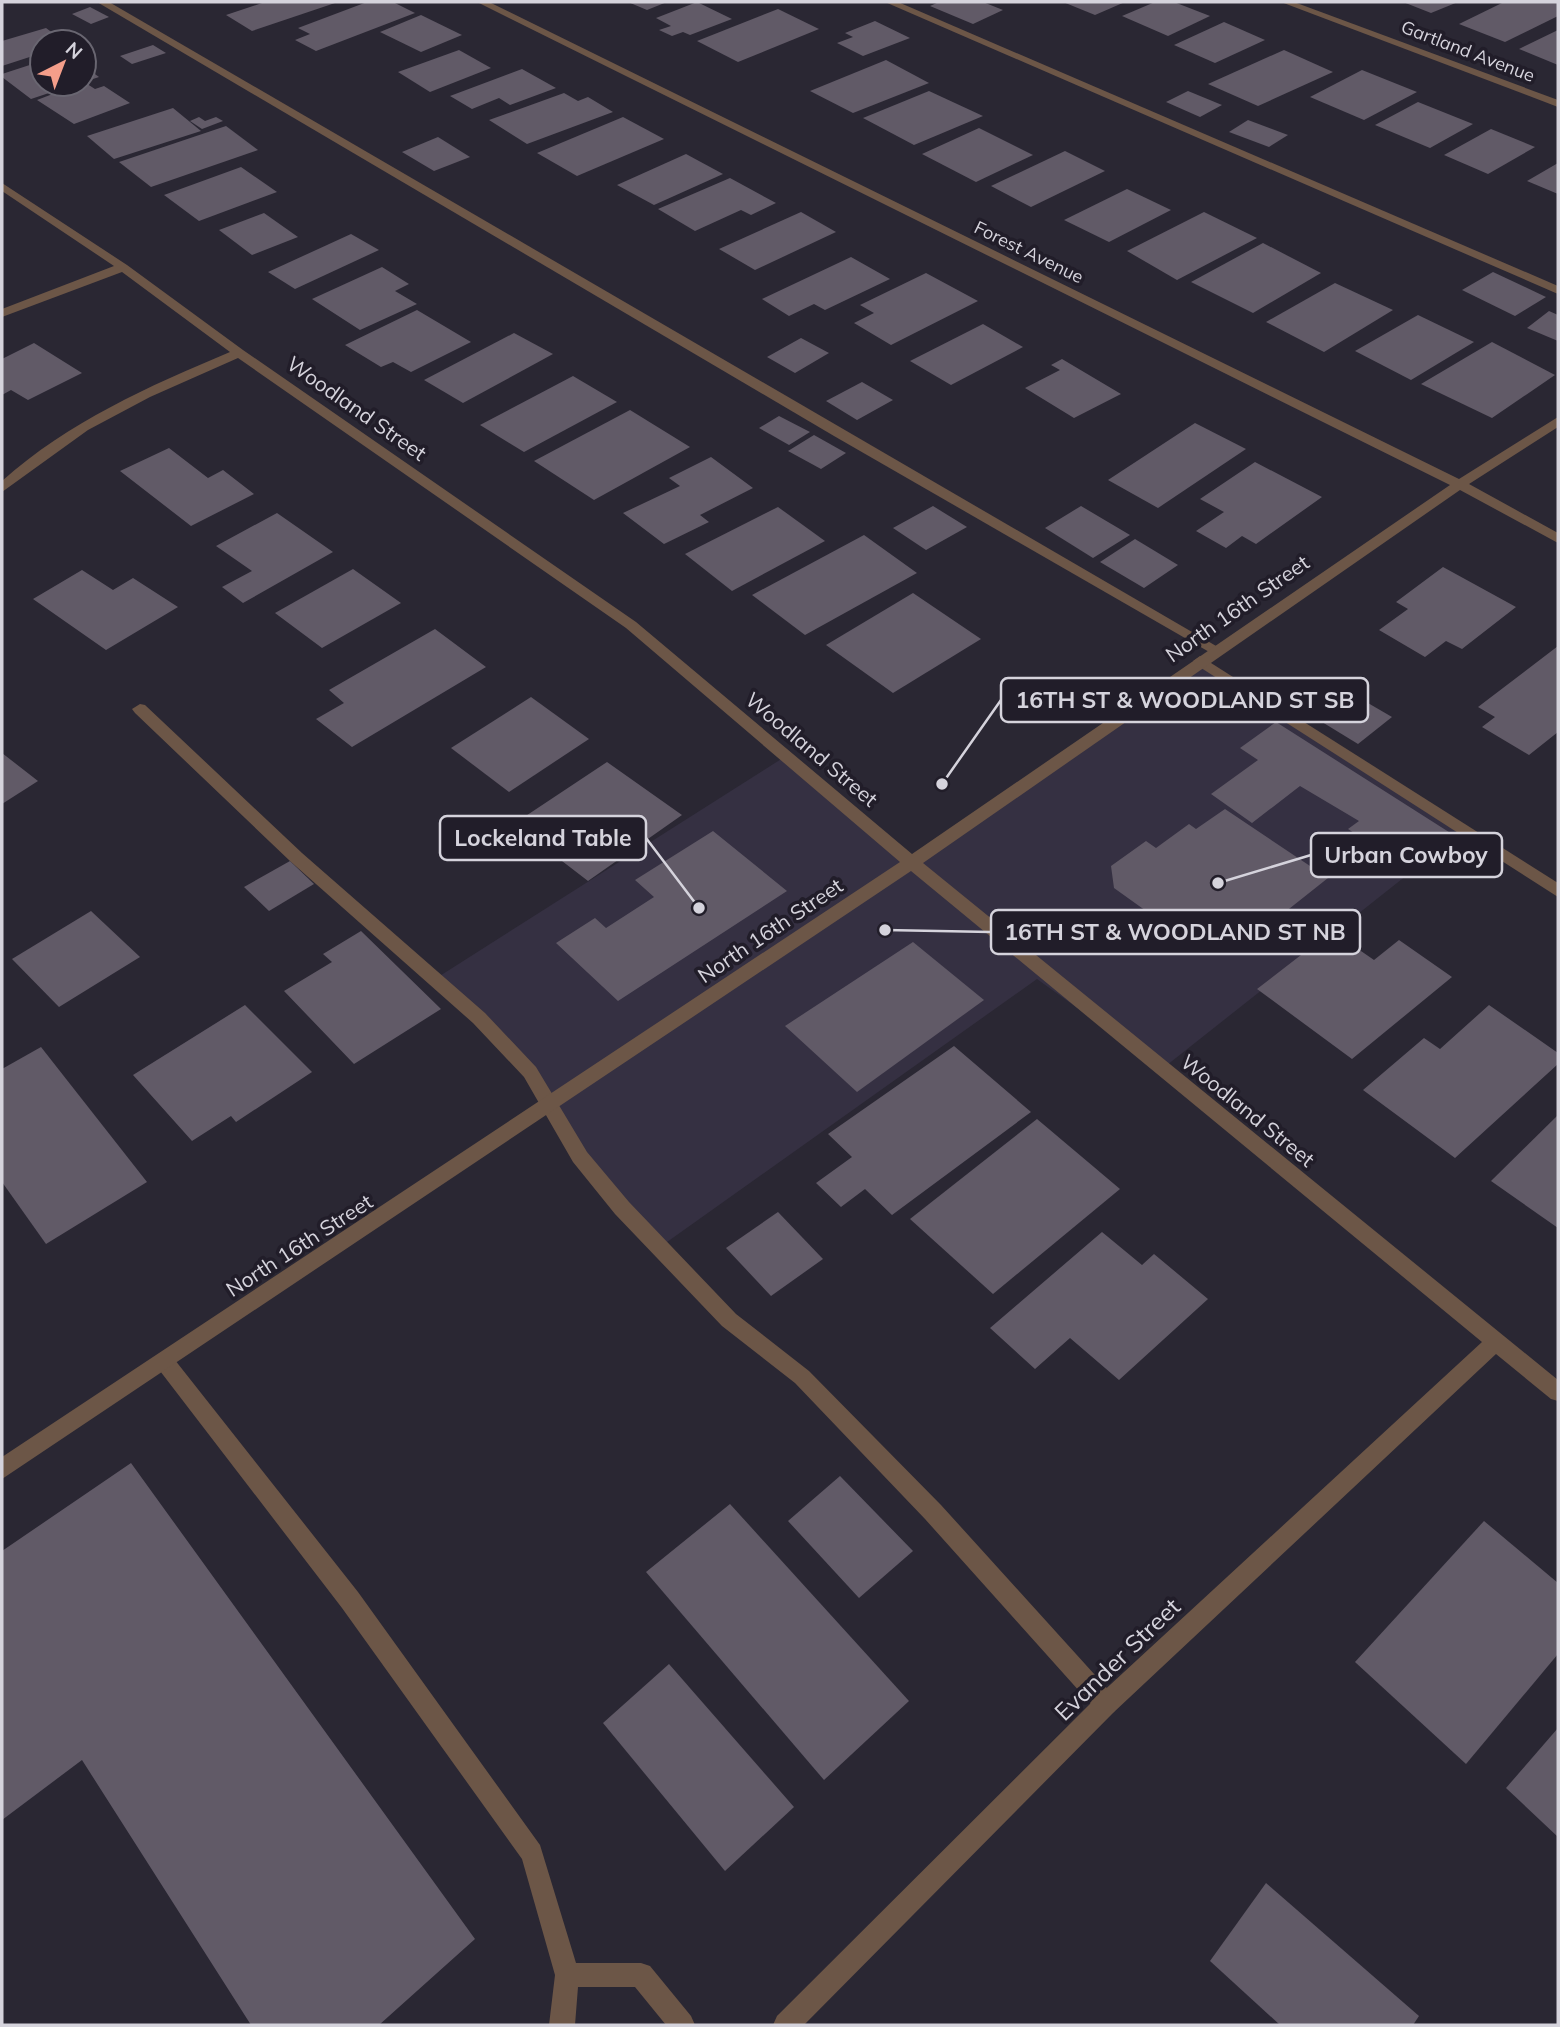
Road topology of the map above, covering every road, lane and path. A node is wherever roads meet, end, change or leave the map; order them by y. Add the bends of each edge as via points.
1 (102, 2) edge
2 (482, 2) edge
3 (890, 2) edge
4 (1286, 2) edge
5 (1558, 104) edge
6 (2, 186) edge
7 (123, 267) junction
8 (1558, 290) edge
9 (2, 313) edge
10 (239, 353) junction
11 (1558, 421) edge
12 (1458, 484) junction
13 (2, 488) edge
14 (1558, 539) edge
15 (1216, 650) junction
16 (1200, 661) junction
17 (140, 709) dead end
18 (911, 862) junction
19 (1558, 891) edge
20 (550, 1106) junction
21 (1495, 1342) junction
22 (164, 1361) junction
23 (1558, 1392) edge
24 (2, 1469) edge
25 (1106, 1704) junction
26 (567, 1975) junction
27 (562, 2025) edge
28 (682, 2025) edge
29 (786, 2025) edge

1 - 15 street
2 - 12 street, Forest Avenue
3 - 8 street
4 - 5 street, Gartland Avenue
6 - 7 street, Woodland Street
7 - 9 street
7 - 10 street, Woodland Street
10 - 13 street via 170,381 103,416 18,472
10 - 18 street, Woodland Street via 631,625
11 - 12 street, North 16th Street
12 - 14 street, Forest Avenue
12 - 15 street, North 16th Street
15 - 16 street, North 16th Street
16 - 18 street, North 16th Street
16 - 19 street
17 - 20 street via 296,857 479,1018 530,1072
18 - 20 street, North 16th Street
18 - 21 street, Woodland Street
20 - 22 street, North 16th Street
20 - 25 street via 580,1157 622,1208 729,1320 802,1377
21 - 23 street, Woodland Street
21 - 25 street, Evander Street
22 - 24 street, North 16th Street
22 - 26 street via 349,1600 532,1853
25 - 29 street, Evander Street
26 - 27 street
26 - 28 street via 641,1975

